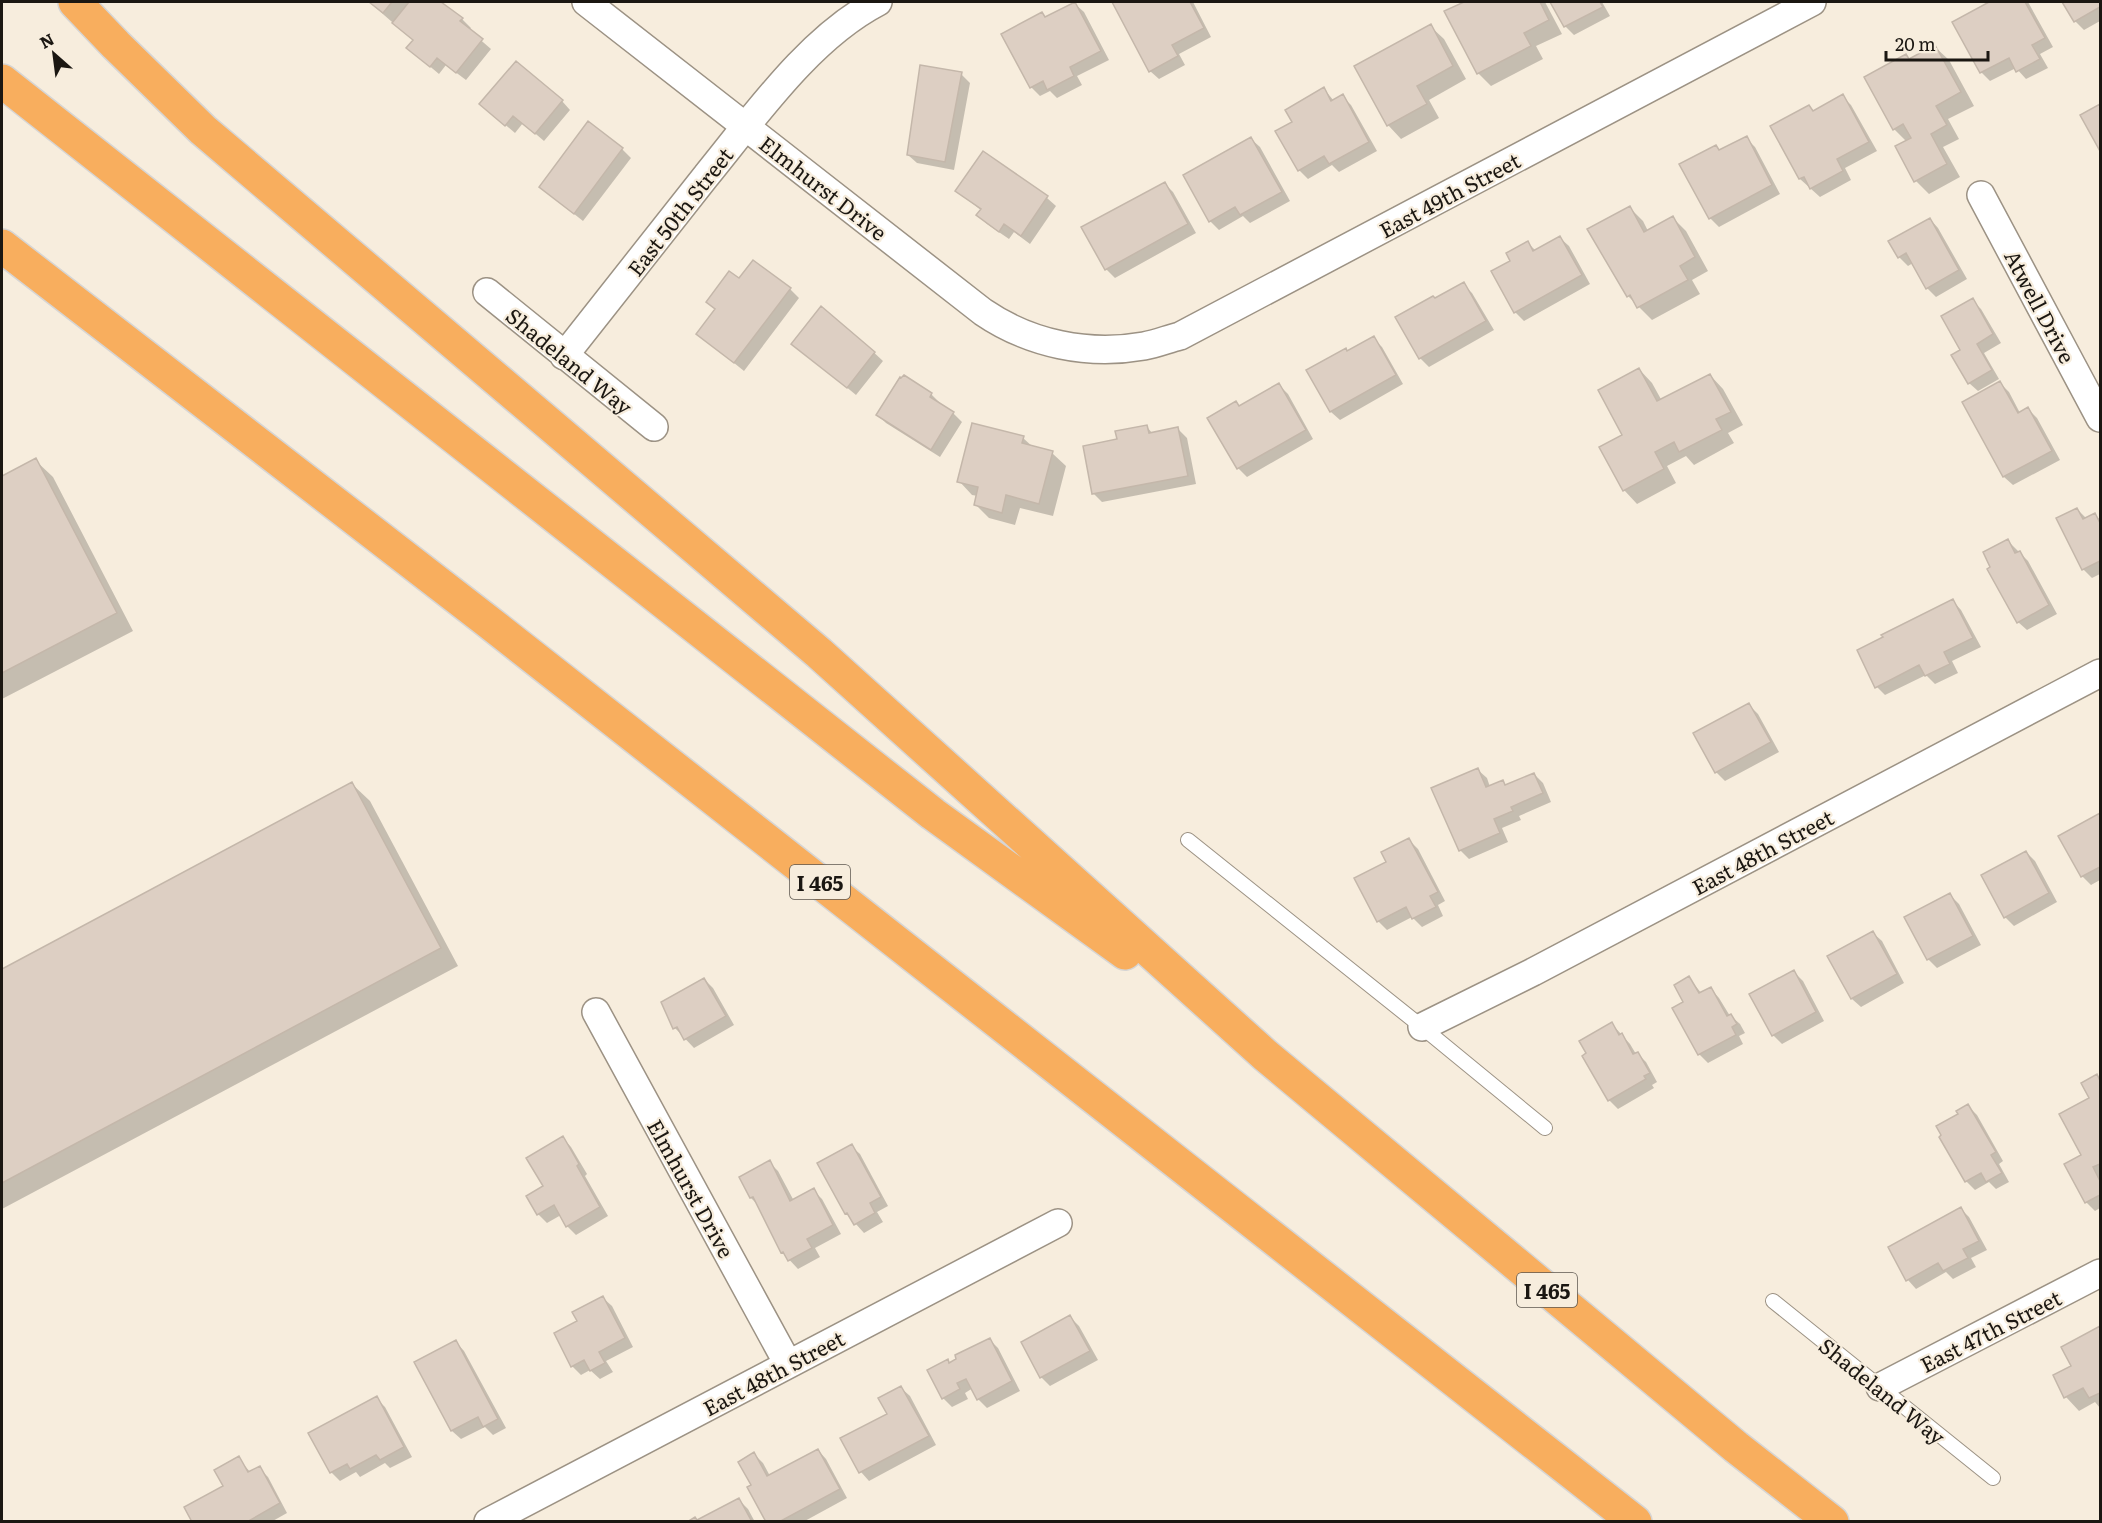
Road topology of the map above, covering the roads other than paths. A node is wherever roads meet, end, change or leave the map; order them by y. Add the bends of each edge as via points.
1 (75, 2) edge
2 (586, 2) edge
3 (878, 2) edge
4 (1812, 2) edge
5 (2, 81) edge
6 (746, 126) junction
7 (1980, 195) dead end
8 (2, 246) edge
9 (486, 292) dead end
10 (1075, 347) joint
11 (564, 356) junction
12 (2100, 418) edge
13 (654, 427) dead end
14 (2100, 673) edge
15 (1188, 840) dead end
16 (596, 1012) dead end
17 (1422, 1027) junction
18 (1265, 1054) junction
19 (1545, 1128) dead end
20 (1058, 1223) dead end
21 (2100, 1273) edge
22 (1773, 1301) dead end
23 (788, 1364) junction
24 (1880, 1387) junction
25 (1993, 1478) dead end
26 (488, 1521) edge
27 (1635, 1521) edge
28 (1832, 1521) edge

1 - 18 highway via 203,130 819,653
2 - 6 street, Elmhurst Drive
3 - 6 street, East 50th Street via 817,44
4 - 10 street, East 49th Street via 1180,336 1143,346 1093,350
5 - 18 highway, I 465 via 933,814
6 - 10 street, Elmhurst Drive via 983,312 1036,339
6 - 11 street, East 50th Street
7 - 12 street, Atwell Drive
8 - 27 highway, I 465 via 486,620
9 - 11 street, Shadeland Way
11 - 13 street, Shadeland Way
14 - 17 street, East 48th Street
15 - 17 lane
16 - 23 street, Elmhurst Drive
17 - 19 lane
18 - 28 highway, I 465 via 1736,1447
20 - 23 street, East 48th Street
21 - 24 street, East 47th Street
22 - 24 lane, Shadeland Way
23 - 26 street, East 48th Street
24 - 25 lane, Shadeland Way

